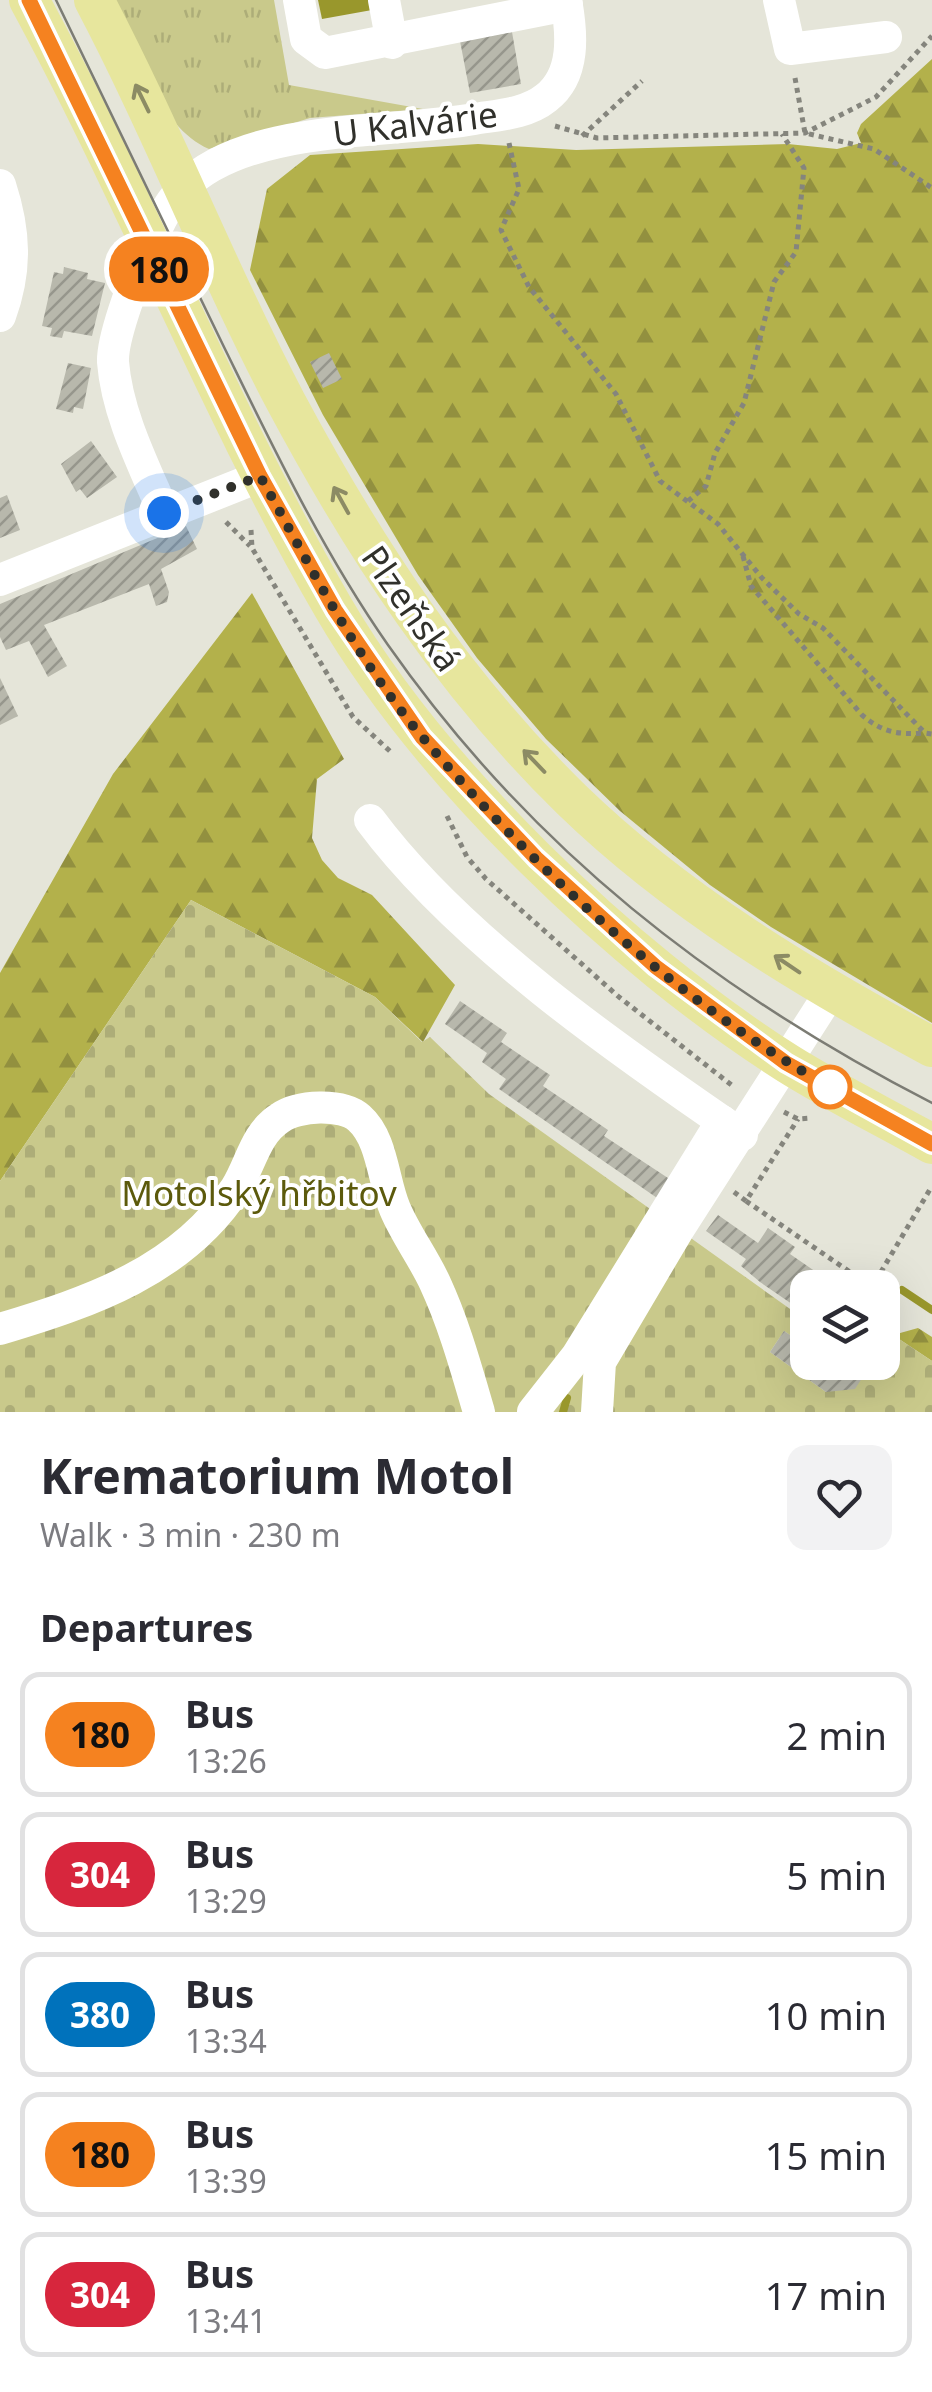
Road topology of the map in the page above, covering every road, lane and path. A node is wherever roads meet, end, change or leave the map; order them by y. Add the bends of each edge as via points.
1 (29, 0) edge
2 (94, 0) edge
3 (299, 0) edge
4 (384, 0) edge
5 (780, 0) edge
6 (566, 2) edge
7 (932, 36) edge
8 (886, 37) dead end
9 (392, 43) junction
10 (790, 48) junction
11 (642, 81) dead end
12 (517, 122) junction
13 (805, 133) junction
14 (782, 134) junction
15 (582, 136) junction
16 (0, 185) edge
17 (185, 185) junction
18 (932, 188) edge
19 (149, 246) junction
20 (0, 316) edge
21 (260, 476) junction
22 (688, 502) junction
23 (164, 513) junction
24 (250, 523) dead end
25 (742, 553) junction
26 (0, 580) edge
27 (353, 717) dead end
28 (929, 733) edge
29 (370, 820) dead end
30 (830, 993) junction
31 (932, 1047) edge
32 (786, 1063) junction
33 (798, 1120) dead end
34 (732, 1128) junction
35 (932, 1144) edge
36 (714, 1178) junction
37 (932, 1186) edge
38 (746, 1201) junction
39 (0, 1329) edge
40 (577, 1356) junction
41 (479, 1412) edge
42 (533, 1412) edge
43 (575, 1412) edge
44 (597, 1412) edge

1 - 19 main road, Plzeňská
17 -> 2 main road, Plzeňská
3 - 9 street via 306,39 325,53
4 - 9 street
5 - 10 street
6 - 9 street
6 - 12 street, U Kalvárie via 566,72
7 - 13 path via 876,97
8 - 10 street
10 - 13 path
11 - 15 path
12 - 15 path
12 - 17 street, U Kalvárie via 328,132 218,164
12 - 22 path via 519,189 501,230 528,288 616,394 660,481
13 - 14 path
13 - 18 path via 874,150
14 - 15 path
14 - 22 path via 804,168 796,252 774,282 744,403 715,453 706,486
16 - 20 street via 14,230
17 - 19 street
30 -> 17 main road, Plzeňská via 690,897 575,803 470,690 369,549 285,400
19 - 21 main road, Plzeňská
19 - 23 street via 113,360 130,435
21 - 23 street
21 - 32 main road, Plzeňská via 335,610 422,737 536,858 656,967
22 - 25 path
23 - 26 street
24 - 27 path via 252,548
25 - 28 path
25 - 28 path via 751,586 862,715 897,735
29 - 34 street via 504,958
30 - 31 main road, Plzeňská
30 - 32 street
32 - 34 street
32 - 35 main road, Plzeňská
33 - 38 path
34 - 36 street
34 - 40 street
36 - 38 path
36 - 44 street via 600,1362
37 - 38 path via 872,1288
39 - 41 street via 116,1291 145,1273 213,1216 268,1126 283,1114 339,1108 368,1126 394,1208 460,1346
40 - 42 street
40 - 43 street

